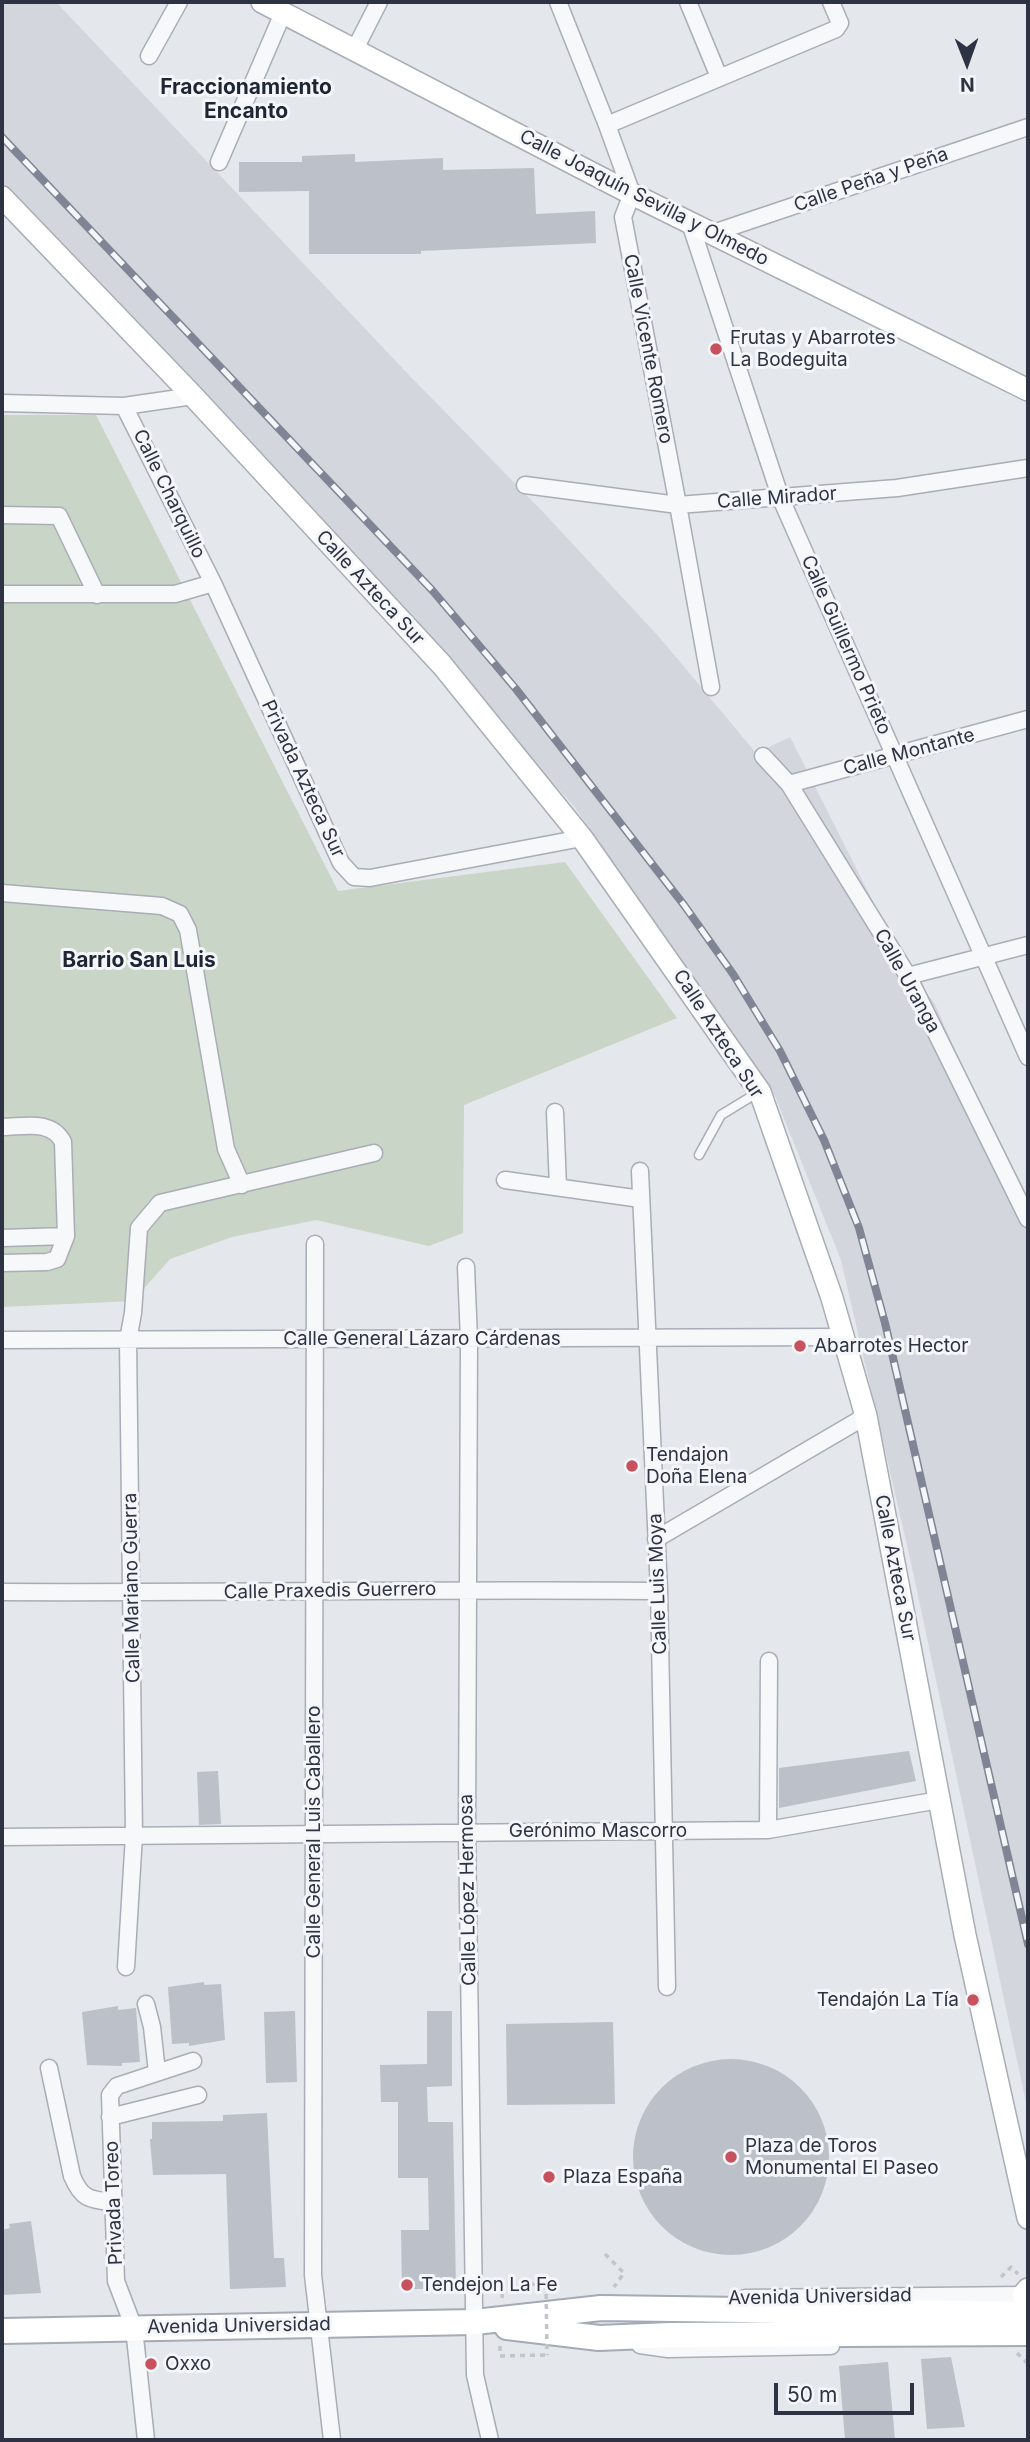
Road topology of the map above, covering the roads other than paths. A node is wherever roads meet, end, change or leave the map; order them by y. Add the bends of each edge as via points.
1 (179, 2) edge
2 (262, 2) edge
3 (379, 2) edge
4 (558, 2) edge
5 (688, 2) edge
6 (831, 2) edge
7 (283, 13) junction
8 (355, 49) junction
9 (149, 56) dead end
10 (719, 77) junction
11 (607, 125) junction
12 (1028, 127) edge
13 (219, 162) dead end
14 (632, 194) junction
15 (2, 197) edge
16 (690, 223) junction
17 (713, 233) junction
18 (1028, 390) edge
19 (193, 396) junction
20 (2, 403) edge
21 (124, 406) junction
22 (1028, 468) edge
23 (525, 485) dead end
24 (781, 499) junction
25 (678, 505) junction
26 (2, 515) edge
27 (213, 583) junction
28 (2, 594) edge
29 (97, 595) junction
30 (711, 687) dead end
31 (1028, 719) edge
32 (763, 755) dead end
33 (895, 755) junction
34 (789, 784) junction
35 (582, 838) junction
36 (2, 893) edge
37 (1028, 946) edge
38 (982, 958) junction
39 (908, 976) junction
40 (1028, 1058) edge
41 (760, 1092) junction
42 (555, 1112) dead end
43 (2, 1128) edge
44 (374, 1153) dead end
45 (699, 1155) dead end
46 (640, 1171) dead end
47 (505, 1180) dead end
48 (242, 1185) junction
49 (558, 1187) junction
50 (641, 1199) junction
51 (1028, 1219) edge
52 (66, 1236) junction
53 (2, 1238) edge
54 (315, 1244) dead end
55 (2, 1263) edge
56 (466, 1267) dead end
57 (842, 1337) junction
58 (646, 1338) junction
59 (315, 1339) junction
60 (469, 1339) junction
61 (2, 1340) edge
62 (128, 1340) junction
63 (866, 1416) junction
64 (656, 1539) junction
65 (468, 1589) junction
66 (314, 1591) junction
67 (659, 1591) junction
68 (2, 1592) edge
69 (132, 1593) junction
70 (769, 1661) dead end
71 (939, 1800) junction
72 (768, 1830) junction
73 (665, 1831) junction
74 (467, 1832) junction
75 (314, 1834) junction
76 (134, 1835) junction
77 (2, 1837) edge
78 (126, 1967) dead end
79 (667, 1987) dead end
80 (146, 2004) dead end
81 (193, 2061) dead end
82 (49, 2068) dead end
83 (157, 2072) junction
84 (198, 2095) dead end
85 (110, 2117) junction
86 (112, 2203) junction
87 (1028, 2218) edge
88 (1027, 2302) edge
89 (601, 2308) junction
90 (475, 2322) junction
91 (729, 2323) junction
92 (317, 2325) junction
93 (134, 2328) junction
94 (2, 2331) edge
95 (1028, 2333) edge
96 (599, 2338) junction
97 (1028, 2343) edge
98 (146, 2440) edge
99 (332, 2440) edge
100 (490, 2440) edge

1 - 9 street
2 - 7 street, Calle Joaquín Sevilla y Olmedo
3 - 8 street
4 - 11 street
5 - 10 street
6 - 10 street via 839,23 836,29
7 - 8 street, Calle Joaquín Sevilla y Olmedo
7 - 13 street
8 - 14 street, Calle Joaquín Sevilla y Olmedo
10 - 11 street
11 - 14 street
12 - 17 street, Calle Peña y Peña
14 - 16 street, Calle Joaquín Sevilla y Olmedo
14 - 25 street, Calle Vicente Romero via 623,217
15 - 19 street, Calle Azteca Sur
16 - 17 street, Calle Joaquín Sevilla y Olmedo
16 - 24 street, Calle Guillermo Prieto
17 - 18 street, Calle Joaquín Sevilla y Olmedo
19 - 21 street
19 - 35 street, Calle Azteca Sur via 442,665
20 - 21 street
21 - 27 street, Calle Charquillo
22 - 24 street, Calle Mirador via 897,488
23 - 25 street, Calle Mirador
24 - 25 street, Calle Mirador
24 - 33 street, Calle Guillermo Prieto
25 - 30 street
26 - 29 street via 59,516
27 - 29 street via 175,594
27 - 35 street, Privada Azteca Sur via 341,863 354,877 370,878
28 - 29 street
31 - 33 street, Calle Montante
32 - 34 street, Calle Uranga
33 - 34 street, Calle Montante
33 - 38 street, Calle Guillermo Prieto
34 - 39 street, Calle Uranga
35 - 41 street, Calle Azteca Sur
36 - 48 street via 162,906 180,914 188,930 226,1149
37 - 38 street
38 - 39 street
38 - 40 street, Calle Guillermo Prieto
39 - 51 street, Calle Uranga
41 - 45 lane via 721,1115
41 - 57 street, Calle Azteca Sur
42 - 49 street
43 - 52 street via 48,1126 64,1142
44 - 48 street, Calle Mariano Guerra
46 - 50 street, Calle Luis Moya
47 - 49 street
48 - 62 street, Calle Mariano Guerra via 160,1203 139,1228
49 - 50 street
50 - 58 street, Calle Luis Moya
52 - 53 street
52 - 55 street via 57,1259
54 - 59 street, Calle General Luis Caballero
56 - 60 street, Calle López Hermosa
57 - 58 street, Calle General Lázaro Cárdenas
57 - 63 street, Calle Azteca Sur
58 - 60 street, Calle General Lázaro Cárdenas
58 - 64 street, Calle Luis Moya
59 - 60 street, Calle General Lázaro Cárdenas
59 - 62 street, Calle General Lázaro Cárdenas
59 - 66 street, Calle General Luis Caballero
60 - 65 street, Calle López Hermosa
61 - 62 street, Calle General Lázaro Cárdenas
62 - 69 street, Calle Mariano Guerra
63 - 64 street
63 - 71 street, Calle Azteca Sur
64 - 67 street, Calle Luis Moya
65 - 66 street, Calle Praxedis Guerrero
65 - 67 street, Calle Praxedis Guerrero
65 - 74 street, Calle López Hermosa
66 - 69 street, Calle Praxedis Guerrero
66 - 75 street, Calle General Luis Caballero
67 - 73 street, Calle Luis Moya
68 - 69 street, Calle Praxedis Guerrero
69 - 76 street, Calle Mariano Guerra
70 - 72 street
71 - 72 street, Gerónimo Mascorro
71 - 87 street, Calle Azteca Sur
72 - 73 street, Gerónimo Mascorro
73 - 74 street, Gerónimo Mascorro
73 - 79 street, Calle Luis Moya
74 - 75 street, Gerónimo Mascorro
74 - 90 street, Calle López Hermosa
75 - 76 street, Gerónimo Mascorro
75 - 92 street, Calle General Luis Caballero via 313,2275
76 - 77 street, Gerónimo Mascorro
76 - 78 street, Calle Mariano Guerra
80 - 83 street
81 - 83 street, Privada Toreo
82 - 86 street via 78,2191 92,2201
83 - 85 street, Privada Toreo via 112,2089
84 - 85 street, Privada Toreo
85 - 86 street, Privada Toreo
86 - 93 street, Privada Toreo via 116,2281
88 - 89 street, Avenida Universidad via 666,2299
88 - 91 main road, Avenida Universidad
89 - 90 main road, Avenida Universidad
89 - 91 main road, Avenida Universidad
90 - 92 main road, Avenida Universidad
90 - 96 main road, Avenida Universidad
90 - 100 street, Calle López Hermosa via 475,2375
91 - 95 main road, Avenida Universidad
91 - 96 main road, Avenida Universidad
92 - 93 main road, Avenida Universidad
92 - 99 street, Calle General Luis Caballero
93 - 94 main road, Avenida Universidad
93 - 98 street, Privada Toreo
96 - 97 street, Avenida Universidad via 668,2349

